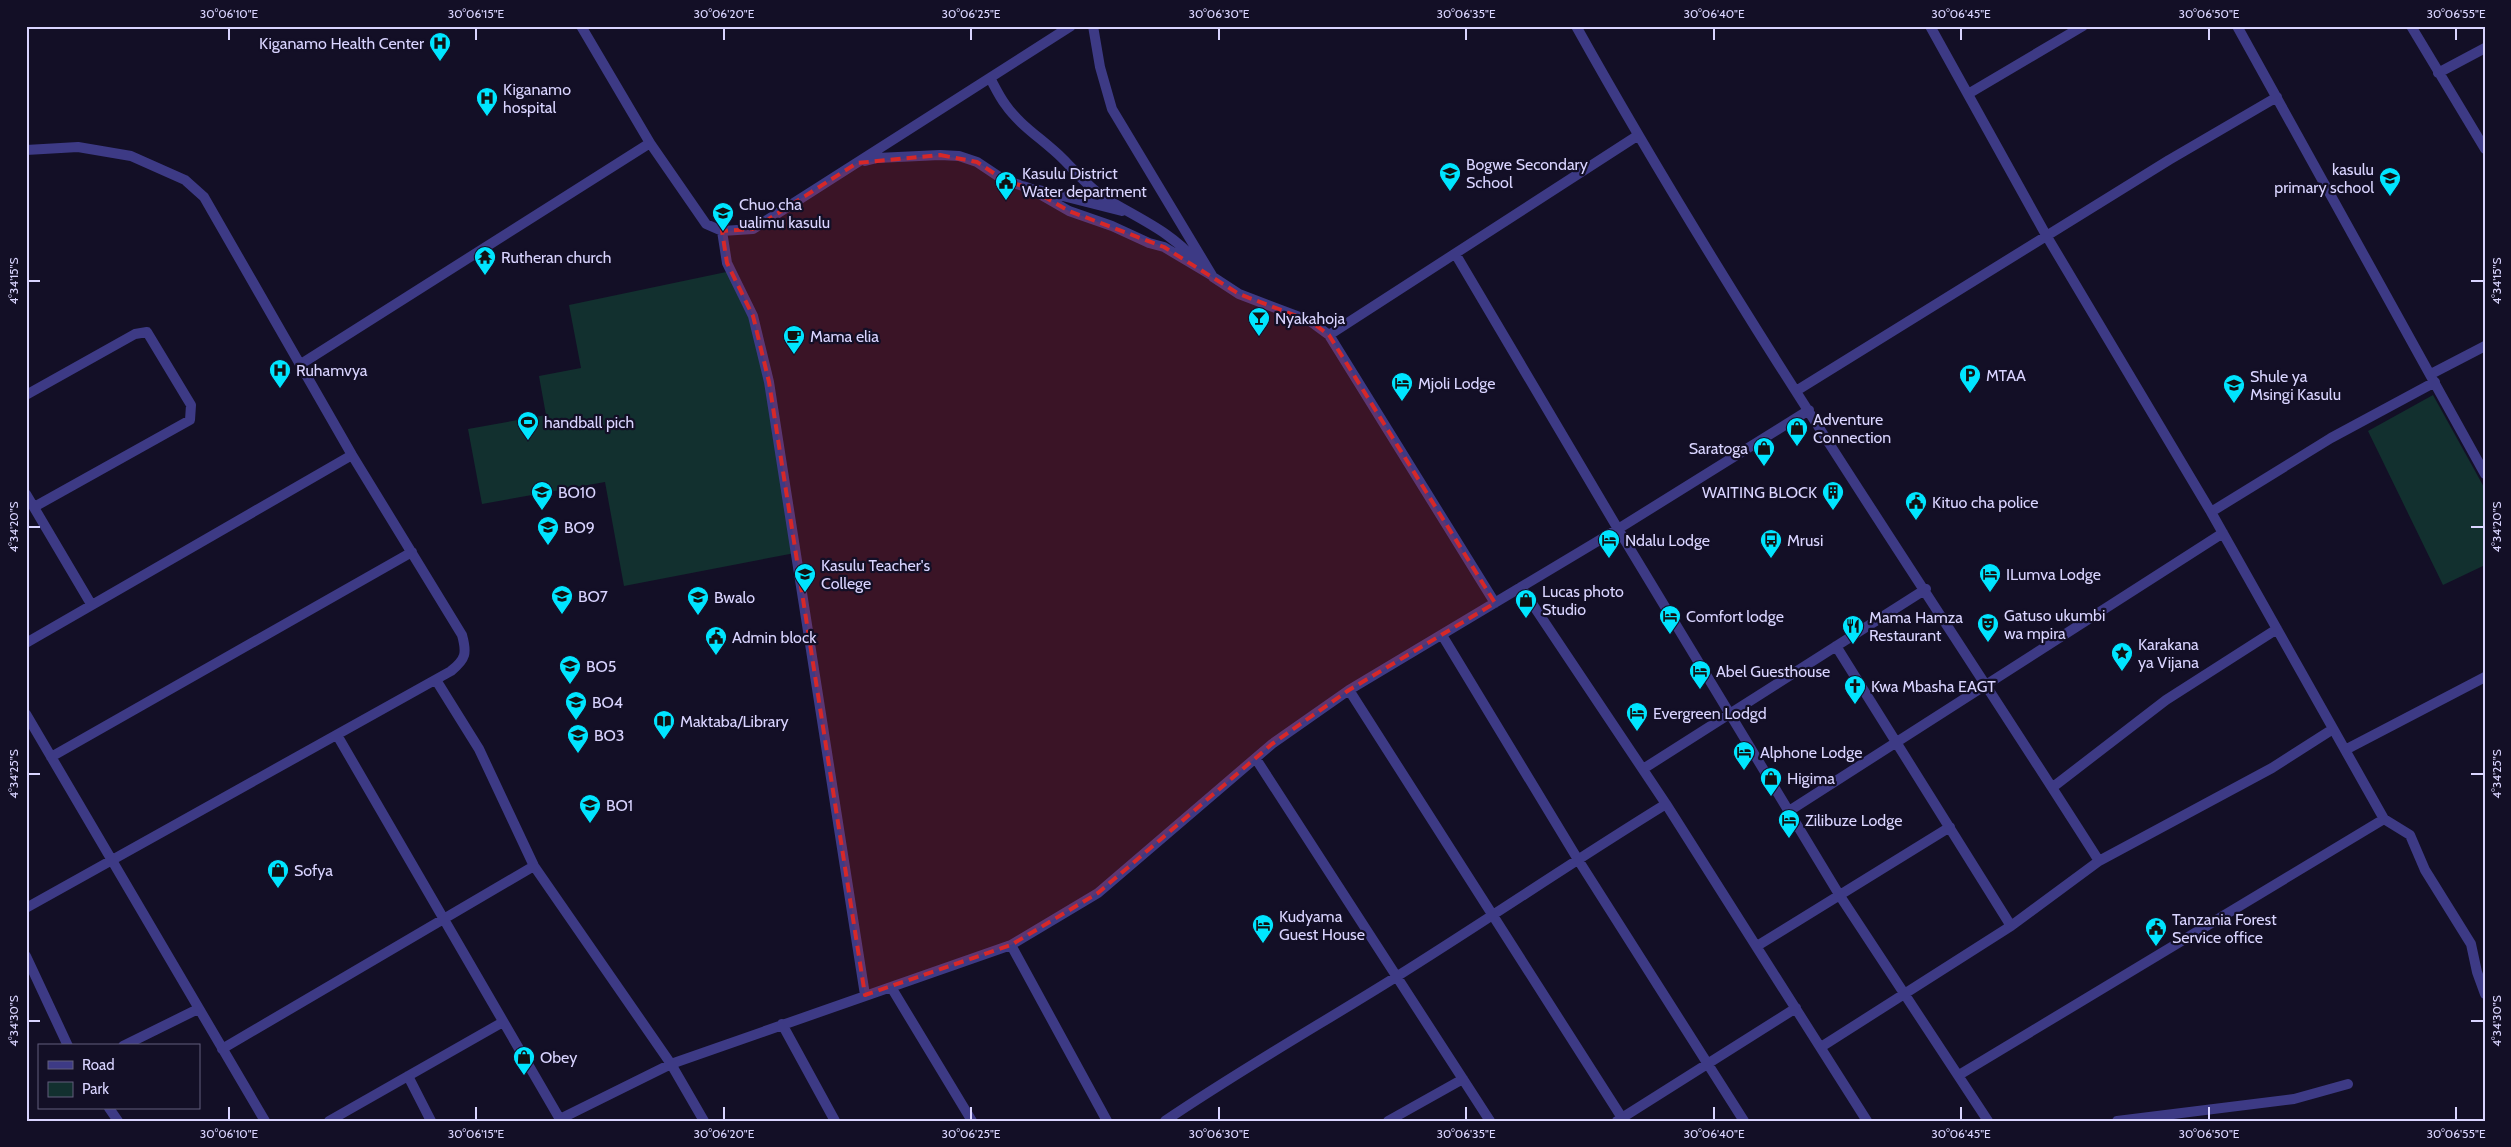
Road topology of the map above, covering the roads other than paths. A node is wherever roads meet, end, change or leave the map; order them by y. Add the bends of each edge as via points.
1 (581, 26) edge
2 (1071, 26) edge
3 (1093, 26) edge
4 (1576, 26) edge
5 (1930, 26) edge
6 (2083, 26) edge
7 (2237, 26) edge
8 (2411, 26) edge
9 (2485, 48) edge
10 (2438, 73) junction
11 (990, 78) junction
12 (1968, 94) junction
13 (2277, 97) junction
14 (1637, 136) junction
15 (650, 143) junction
16 (2485, 149) edge
17 (26, 150) edge
18 (857, 163) junction
19 (1029, 188) junction
20 (1129, 211) junction
21 (722, 231) junction
22 (2046, 235) junction
23 (1456, 254) junction
24 (1201, 269) junction
25 (1214, 277) junction
26 (1329, 336) junction
27 (2485, 346) edge
28 (301, 364) junction
29 (2433, 378) junction
30 (1796, 390) junction
31 (26, 395) edge
32 (1809, 410) junction
33 (352, 455) junction
34 (2485, 474) edge
35 (26, 494) edge
36 (34, 507) junction
37 (2211, 512) junction
38 (1618, 528) junction
39 (2223, 533) junction
40 (412, 552) junction
41 (1521, 587) junction
42 (1926, 589) junction
43 (1495, 603) junction
44 (91, 604) junction
45 (2277, 629) junction
46 (1442, 636) junction
47 (26, 643) edge
48 (1836, 646) junction
49 (2485, 677) edge
50 (436, 680) junction
51 (1987, 684) junction
52 (1349, 690) junction
53 (26, 714) edge
54 (1730, 714) junction
55 (2333, 728) junction
56 (337, 735) junction
57 (1897, 741) junction
58 (2345, 750) junction
59 (51, 757) junction
60 (1256, 759) junction
61 (1643, 769) junction
62 (2053, 787) junction
63 (1666, 804) junction
64 (1789, 811) junction
65 (2384, 819) junction
66 (1950, 827) junction
67 (1577, 858) junction
68 (111, 861) junction
69 (2099, 861) junction
70 (534, 866) junction
71 (1840, 896) junction
72 (26, 908) edge
73 (1491, 914) junction
74 (445, 918) junction
75 (2011, 926) junction
76 (1011, 945) junction
77 (1756, 946) junction
78 (26, 956) edge
79 (1396, 976) junction
80 (891, 987) junction
81 (1906, 994) junction
82 (2485, 994) edge
83 (865, 995) junction
84 (1796, 1008) junction
85 (198, 1009) junction
86 (503, 1022) junction
87 (782, 1024) junction
88 (67, 1044) edge
89 (127, 1044) edge
90 (1820, 1047) junction
91 (222, 1049) junction
92 (671, 1064) junction
93 (1708, 1065) junction
94 (1959, 1075) junction
95 (408, 1076) junction
96 (1463, 1079) junction
97 (2348, 1084) dead end
98 (110, 1110) edge
99 (260, 1119) edge
100 (561, 1120) edge
101 (1621, 1120) edge
102 (118, 1121) edge
103 (329, 1121) edge
104 (431, 1121) edge
105 (704, 1121) edge
106 (835, 1121) edge
107 (972, 1121) edge
108 (1107, 1121) edge
109 (1165, 1121) edge
110 (1388, 1121) edge
111 (1490, 1121) edge
112 (1744, 1121) edge
113 (1867, 1121) edge
114 (1988, 1121) edge
115 (2118, 1121) edge

1 - 15 street
2 - 11 street
3 - 25 street via 1112,109
4 - 14 street
5 - 12 street
6 - 12 street
7 - 13 street
8 - 10 street
9 - 10 street
10 - 16 street
11 - 18 street
11 - 20 street via 1005,105 1027,128 1103,197
12 - 22 street
13 - 22 street
13 - 29 street
14 - 23 street
14 - 30 street
15 - 21 street via 706,224
15 - 28 street
17 - 28 street via 78,146 131,156 185,180 204,197
18 - 19 street via 877,158 959,156 978,162 1004,180
18 - 21 street via 753,229
19 - 20 street via 1070,196 1113,210
19 - 24 street via 1069,211 1112,226 1149,244 1164,247
20 - 24 street via 1163,231 1188,251
21 - 83 street via 727,263 754,316 769,382
22 - 30 street
22 - 37 street
23 - 26 street
23 - 38 street
24 - 25 street
25 - 26 street via 1239,294 1310,321
26 - 43 street
27 - 29 street
28 - 33 street
29 - 34 street
29 - 37 street
30 - 32 street
31 - 36 street via 135,334 147,332 192,405 190,420
32 - 38 street
32 - 42 street
33 - 40 street
33 - 44 street
35 - 36 street
36 - 44 street
37 - 39 street
38 - 41 street
38 - 54 street
39 - 45 street
39 - 51 street
40 - 50 street via 462,635 466,651 463,661
40 - 59 street
41 - 43 street
41 - 61 street
42 - 48 street
42 - 51 street
43 - 46 street
44 - 47 street
45 - 55 street
45 - 62 street via 2166,700
46 - 52 street
46 - 67 street
48 - 54 street
48 - 57 street
49 - 58 street
50 - 56 street
50 - 70 street via 479,749
51 - 57 street
51 - 62 street
52 - 60 street via 1272,744
52 - 73 street
53 - 59 street
54 - 61 street
54 - 64 street
55 - 58 street
55 - 69 street via 2272,768
56 - 68 street
56 - 74 street
57 - 64 street
57 - 66 street
58 - 65 street
59 - 68 street
60 - 76 street via 1098,893
60 - 79 street
61 - 63 street
62 - 69 street
63 - 67 street
63 - 77 street
64 - 71 street
65 - 82 street via 2410,835 2425,870 2471,944
65 - 94 street
66 - 71 street
66 - 75 street
67 - 73 street
67 - 93 street
68 - 72 street
68 - 85 street
69 - 75 street
70 - 74 street
70 - 92 street
71 - 77 street
71 - 81 street
73 - 79 street
73 - 101 street
74 - 86 street
74 - 91 street
75 - 81 street
76 - 80 street
76 - 108 street
77 - 84 street
78 - 88 street
79 - 96 street
79 - 109 street
80 - 83 street
80 - 107 street
81 - 90 street
81 - 94 street
83 - 87 street
84 - 90 street
84 - 93 street
85 - 89 street
85 - 91 street
86 - 95 street
86 - 100 street
87 - 92 street
87 - 106 street
90 - 113 street
91 - 99 street
92 - 100 street
92 - 105 street
93 - 101 street
93 - 112 street
94 - 114 street
95 - 103 street
95 - 104 street
96 - 110 street
96 - 111 street
97 - 115 street via 2294,1098
98 - 102 street

